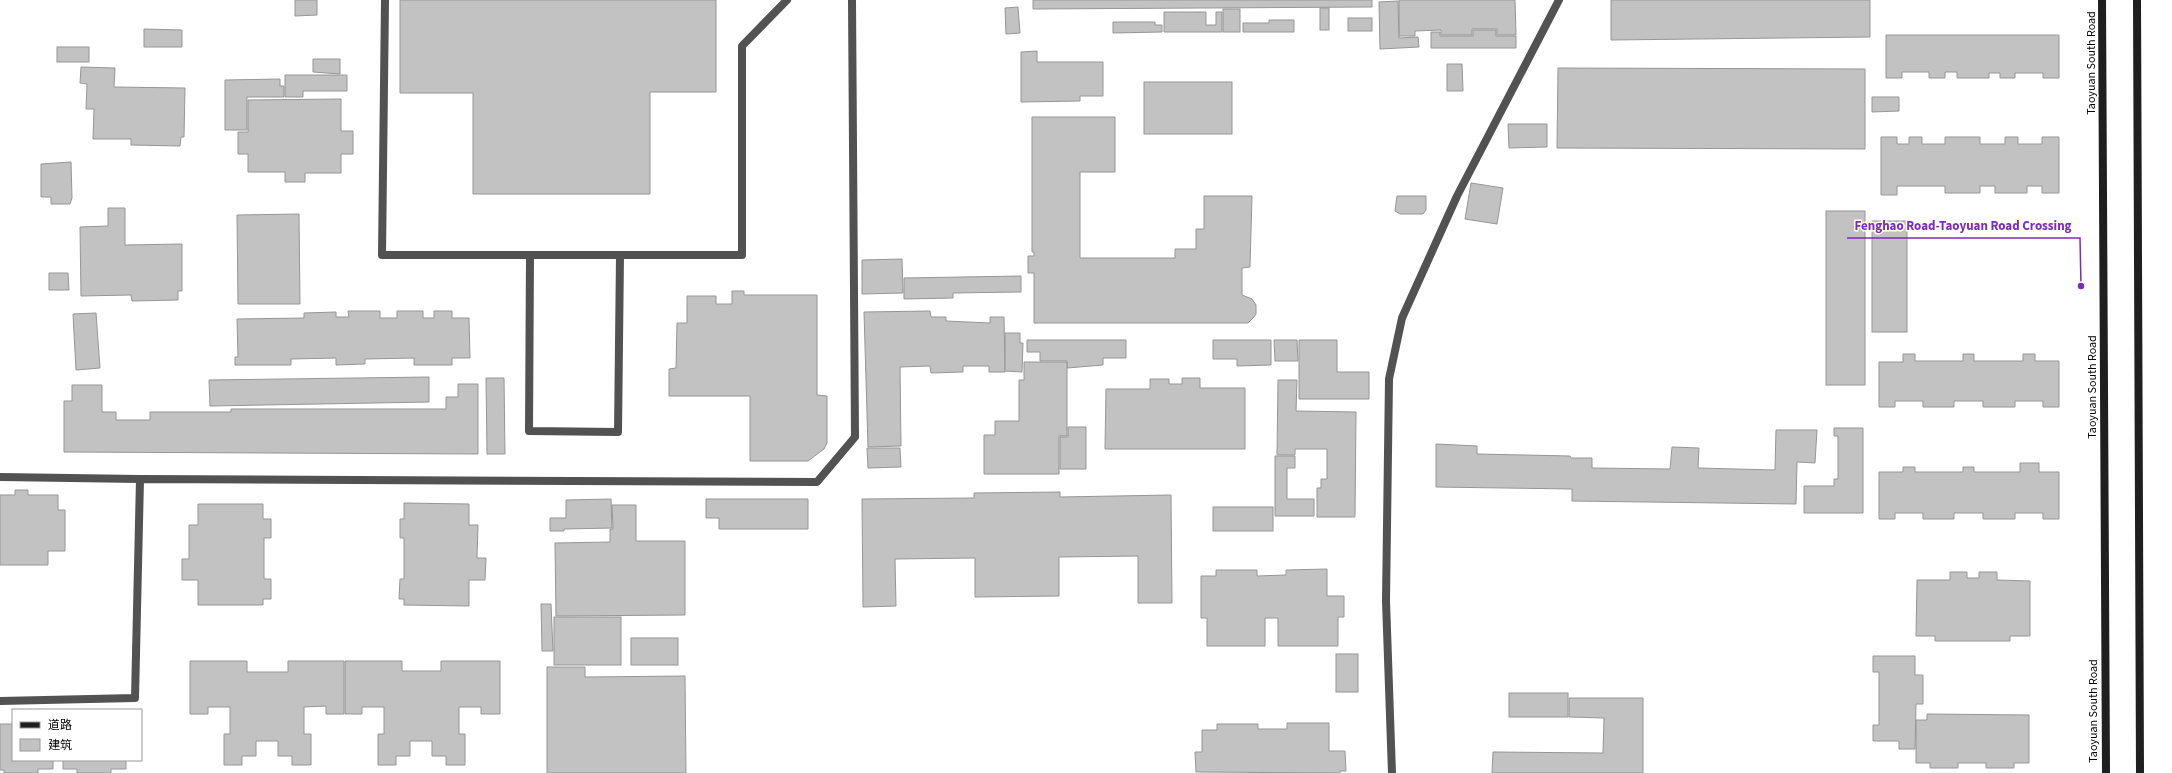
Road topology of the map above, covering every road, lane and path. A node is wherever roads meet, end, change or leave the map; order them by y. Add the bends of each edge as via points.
1 (385, 0) edge
2 (787, 0) edge
3 (852, 0) edge
4 (1559, 0) edge
5 (2102, 0) edge
6 (2137, 0) edge
7 (530, 255) junction
8 (620, 255) junction
9 (0, 478) edge
10 (140, 479) junction
11 (0, 701) edge
12 (1392, 773) edge
13 (2106, 773) edge
14 (2140, 773) edge

1 - 7 street via 382,255
2 - 8 street via 742,46 742,255
3 - 10 street via 855,437 817,482
4 - 12 street via 1457,196 1402,318 1389,379 1386,601
5 - 13 main road, Taoyuan South Road
6 - 14 main road
7 - 8 street
7 - 8 street via 529,431 618,432
9 - 10 street
10 - 11 street via 135,698

